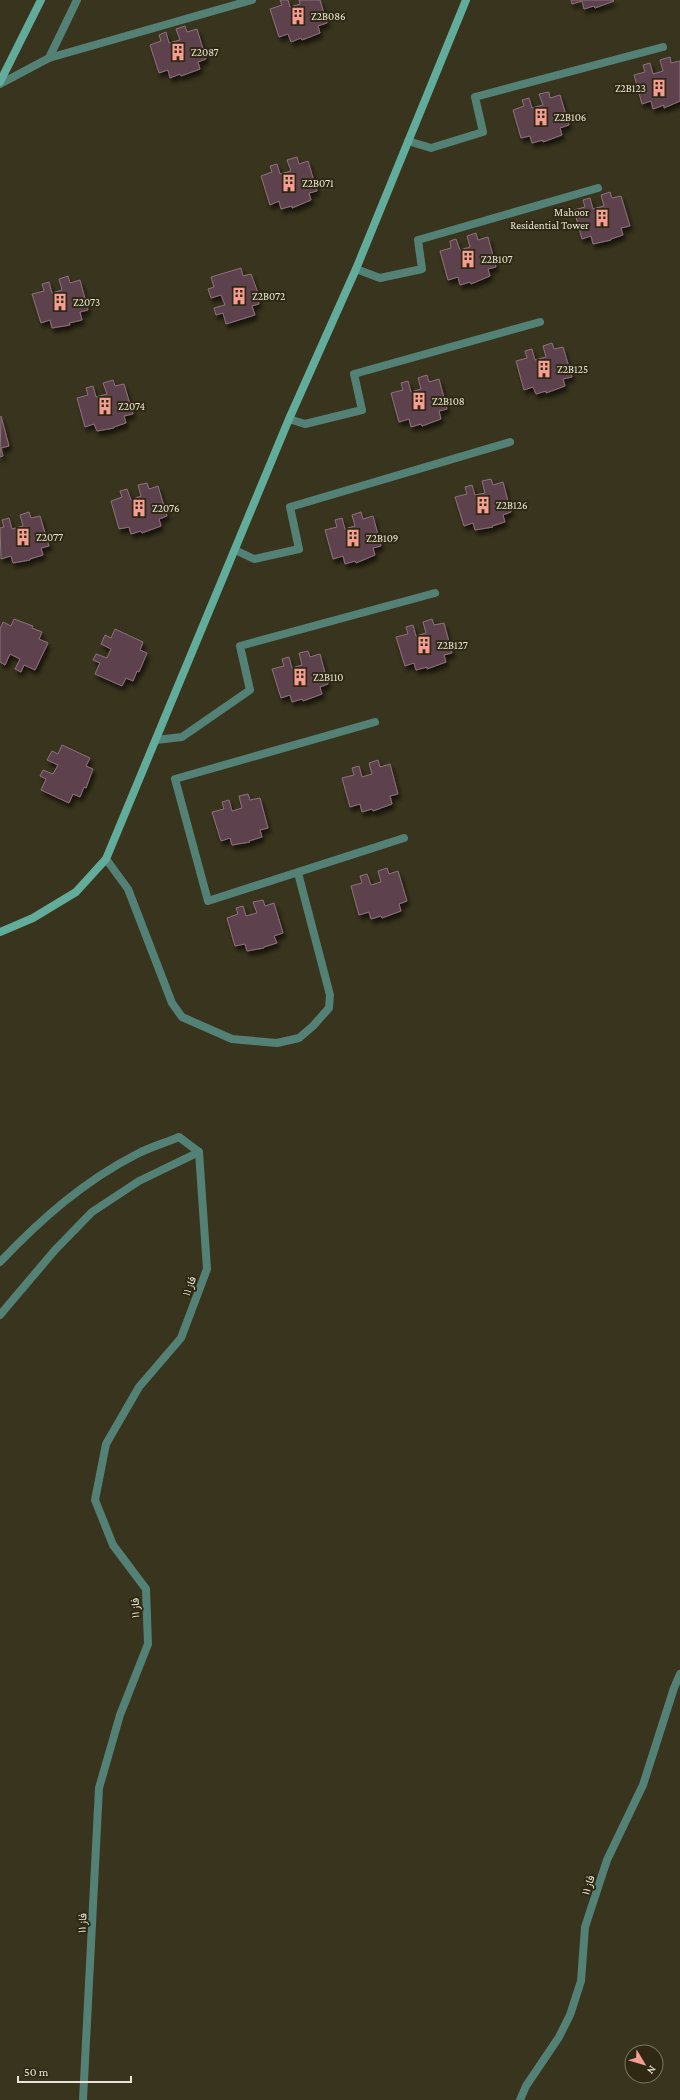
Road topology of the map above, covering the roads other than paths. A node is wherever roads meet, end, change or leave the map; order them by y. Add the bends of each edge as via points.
1 (41, 0) edge
2 (77, 0) edge
3 (252, 0) edge
4 (466, 0) edge
5 (663, 47) dead end
6 (49, 58) junction
7 (0, 83) edge
8 (408, 141) junction
9 (598, 188) dead end
10 (356, 269) junction
11 (540, 322) dead end
12 (289, 419) junction
13 (510, 442) dead end
14 (235, 550) junction
15 (435, 593) dead end
16 (375, 722) dead end
17 (156, 740) junction
18 (404, 838) dead end
19 (106, 859) junction
20 (298, 873) junction
21 (0, 932) edge
22 (198, 1152) junction
23 (0, 1262) edge
24 (0, 1315) edge
25 (680, 1674) edge
26 (83, 2100) edge
27 (520, 2100) edge

1 - 7 street
2 - 6 street
3 - 6 street
4 - 8 street
5 - 8 street via 475,98 483,132 431,148
6 - 7 street
8 - 10 street
9 - 10 street via 418,240 422,269 380,278
10 - 12 street
11 - 12 street via 354,374 362,410 305,424
12 - 14 street
13 - 14 street via 290,507 299,549 254,559
14 - 17 street
15 - 17 street via 240,646 250,690 182,737
16 - 20 street via 175,779 208,901
17 - 19 street
18 - 20 street
19 - 20 street via 128,890 172,1003 182,1017 232,1039 277,1043 299,1038 329,1008 330,995
19 - 21 street via 76,892 33,918
22 - 23 street via 180,1137 137,1154 76,1191 35,1225
22 - 24 street via 139,1181 92,1212 55,1250
22 - 26 street, فاز ۱۱ via 207,1268 181,1338 139,1387 106,1444 95,1500 113,1545 146,1589 148,1644 120,1715 100,1788
25 - 27 street, فاز ۱۱ via 643,1785 607,1860 585,1927 581,1981 570,2015

